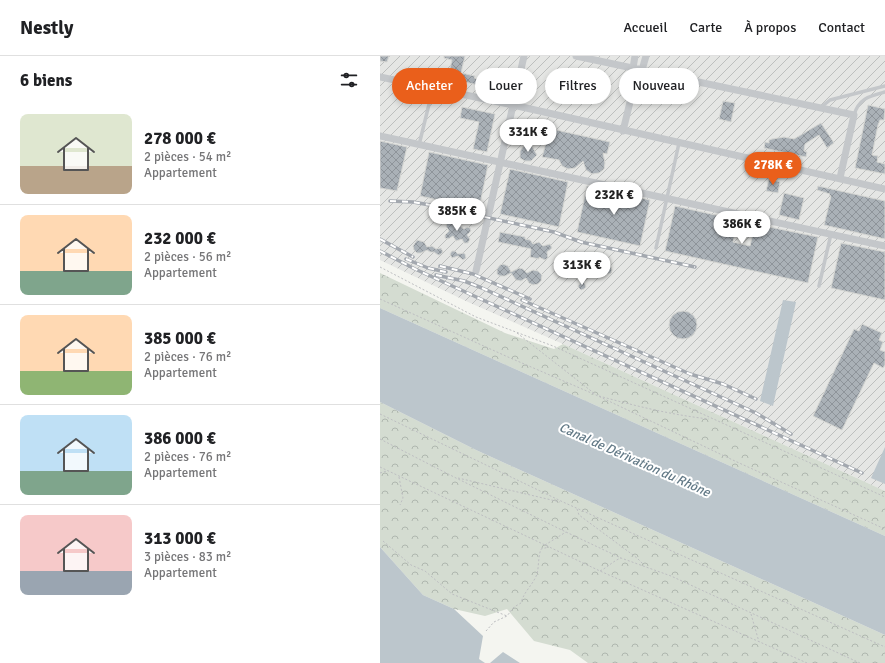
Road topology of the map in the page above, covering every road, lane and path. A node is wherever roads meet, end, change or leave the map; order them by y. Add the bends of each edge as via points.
1 (524, 56) edge
2 (577, 56) edge
3 (636, 56) edge
4 (646, 56) edge
5 (633, 68) edge
6 (638, 68) edge
7 (639, 68) edge
8 (380, 77) edge
9 (392, 79) edge
10 (699, 82) edge
11 (885, 86) edge
12 (885, 92) edge
13 (467, 95) edge
14 (429, 104) edge
15 (630, 104) edge
16 (512, 105) junction
17 (820, 108) junction
18 (854, 115) junction
19 (623, 131) junction
20 (380, 136) edge
21 (679, 143) junction
22 (419, 145) junction
23 (500, 162) junction
24 (840, 178) junction
25 (885, 189) edge
26 (667, 199) junction
27 (831, 234) junction
28 (885, 246) edge
29 (656, 248) dead end
30 (380, 268) edge
31 (476, 271) dead end
32 (819, 286) dead end
33 (380, 299) edge
34 (515, 332) junction
35 (596, 395) junction
36 (380, 414) edge
37 (712, 419) junction
38 (380, 439) edge
39 (380, 467) edge
40 (388, 471) junction
41 (380, 473) edge
42 (398, 476) junction
43 (456, 478) junction
44 (885, 497) edge
45 (563, 502) junction
46 (400, 505) dead end
47 (577, 508) junction
48 (885, 529) edge
49 (566, 532) junction
50 (383, 540) dead end
51 (544, 545) junction
52 (549, 547) junction
53 (621, 558) junction
54 (645, 566) junction
55 (600, 571) junction
56 (751, 613) junction
57 (507, 616) junction
58 (486, 631) dead end
59 (759, 642) junction
60 (885, 647) edge
61 (807, 663) edge
62 (860, 663) edge

1 - 16 street
2 - 5 street
3 - 6 street
4 - 7 street
8 - 9 street
10 - 17 street
11 - 17 lane via 830,100
12 - 18 lane via 866,98 856,107
13 - 16 street
14 - 22 lane
15 - 19 street
16 - 19 street
16 - 23 street
17 - 18 street
18 - 24 street
19 - 21 street
20 - 22 street
21 - 24 street
21 - 26 lane
22 - 23 street
23 - 26 street
23 - 31 street
24 - 25 street
26 - 27 street
26 - 29 lane
27 - 28 street
27 - 32 lane
30 - 34 path via 476,317
33 - 35 path
34 - 35 path
34 - 37 path via 553,346
35 - 37 path via 680,416
35 - 48 path
36 - 45 path
37 - 44 path
38 - 43 path
39 - 40 path
40 - 41 path
40 - 42 path
42 - 46 path via 403,498
42 - 51 path
43 - 45 path
43 - 49 path
45 - 47 path
47 - 54 path via 579,515
47 - 60 path
49 - 51 path
49 - 53 path
50 - 57 path via 411,565 424,571 452,594
51 - 52 path
52 - 55 path
52 - 57 path via 541,549 537,574 523,595 521,603
53 - 54 path
53 - 55 path
54 - 56 path
55 - 59 path
56 - 59 path
56 - 62 path
57 - 58 path via 494,622
59 - 61 path

